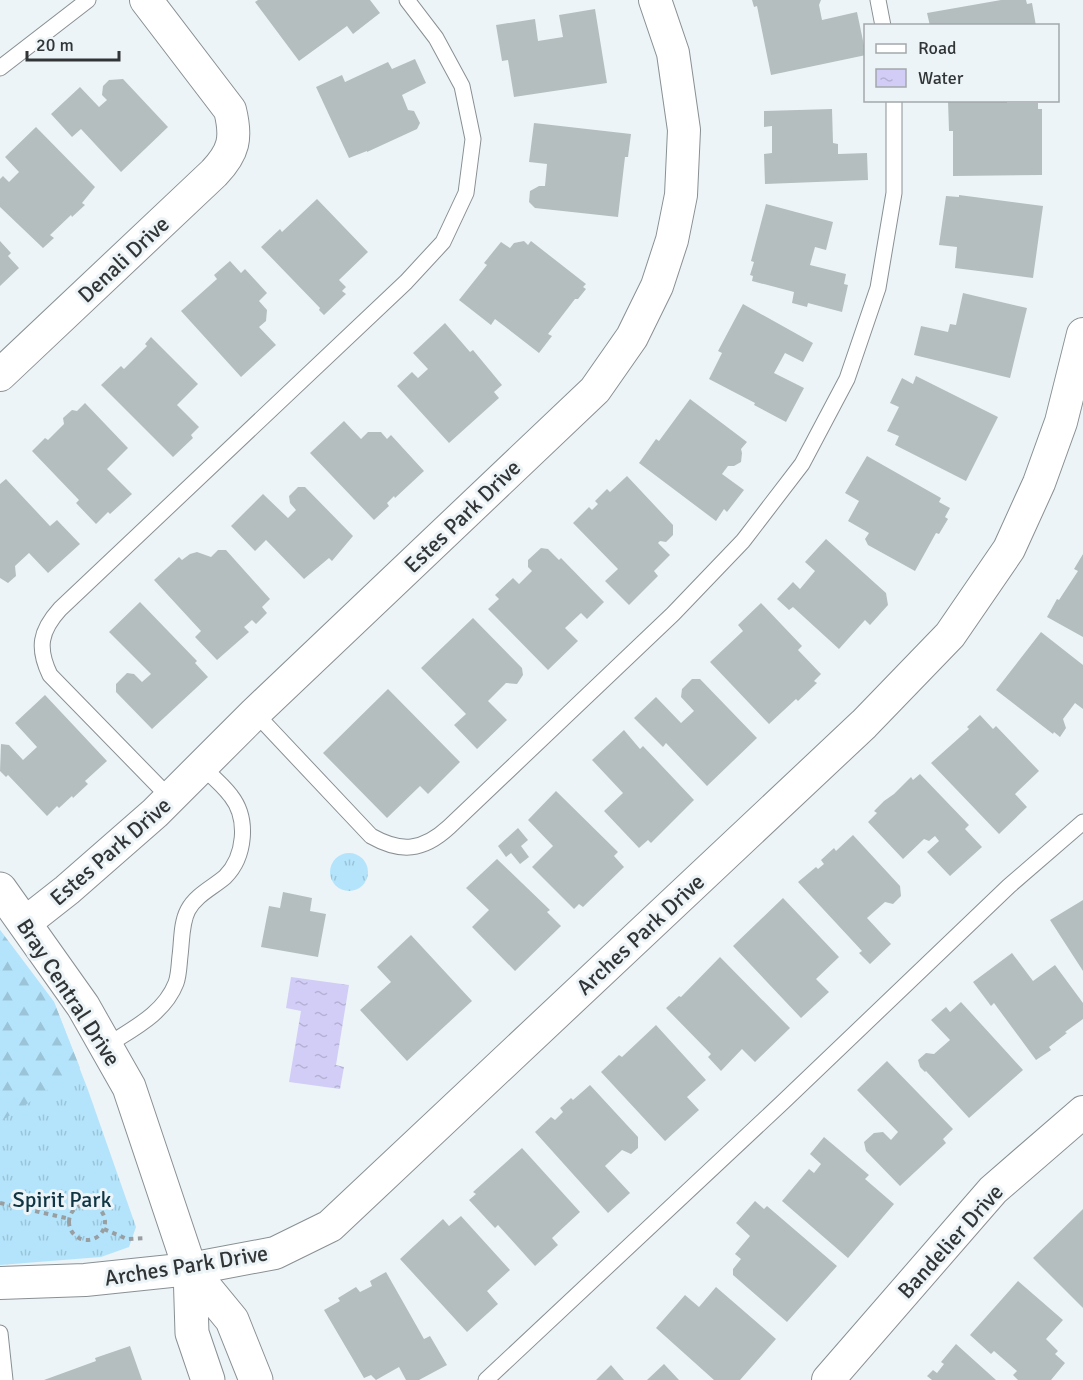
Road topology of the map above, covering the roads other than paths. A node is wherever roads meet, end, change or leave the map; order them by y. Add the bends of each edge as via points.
1 (88, 0) edge
2 (146, 0) edge
3 (407, 0) edge
4 (655, 0) edge
5 (878, 0) edge
6 (882, 24) edge
7 (0, 68) edge
8 (894, 102) edge
9 (1083, 334) edge
10 (0, 375) edge
11 (1074, 409) edge
12 (255, 713) junction
13 (202, 767) junction
14 (170, 798) junction
15 (1083, 822) edge
16 (0, 890) edge
17 (25, 923) junction
18 (106, 1046) junction
19 (1083, 1112) edge
20 (190, 1269) junction
21 (0, 1283) edge
22 (0, 1333) edge
23 (5, 1380) edge
24 (208, 1380) edge
25 (256, 1380) edge
26 (486, 1380) edge
27 (828, 1380) edge

1 - 7 lane
2 - 10 street, Denali Drive via 230,110 233,144 214,173
3 - 14 lane via 436,38 462,86 473,139 466,193 443,242 406,282 60,609 44,633 41,647 50,675
4 - 12 street, Estes Park Drive via 673,54 684,130 681,195 657,286 632,336 595,390
5 - 6 lane
8 - 12 lane via 894,193 878,288 847,379 802,464 750,532 656,630 436,839 420,846 403,848 371,836
9 - 11 street, Arches Park Drive
11 - 20 street, Arches Park Drive via 1009,549 950,634 864,723 330,1226 275,1253
12 - 13 street, Estes Park Drive
13 - 14 street, Estes Park Drive
13 - 18 lane via 232,798 241,817 243,838 237,858 226,876 195,899 187,911 177,981 166,1001 157,1012
14 - 17 street, Estes Park Drive
15 - 26 lane via 1009,886
16 - 17 street, Bray Central Drive
17 - 18 street, Bray Central Drive
18 - 20 street, Bray Central Drive via 129,1087
19 - 27 street, Bandelier Drive via 993,1190
20 - 21 street, Arches Park Drive via 85,1280
20 - 24 street, Bray Central Drive via 192,1333
20 - 25 street, Bray Central Drive via 232,1320
22 - 23 lane

